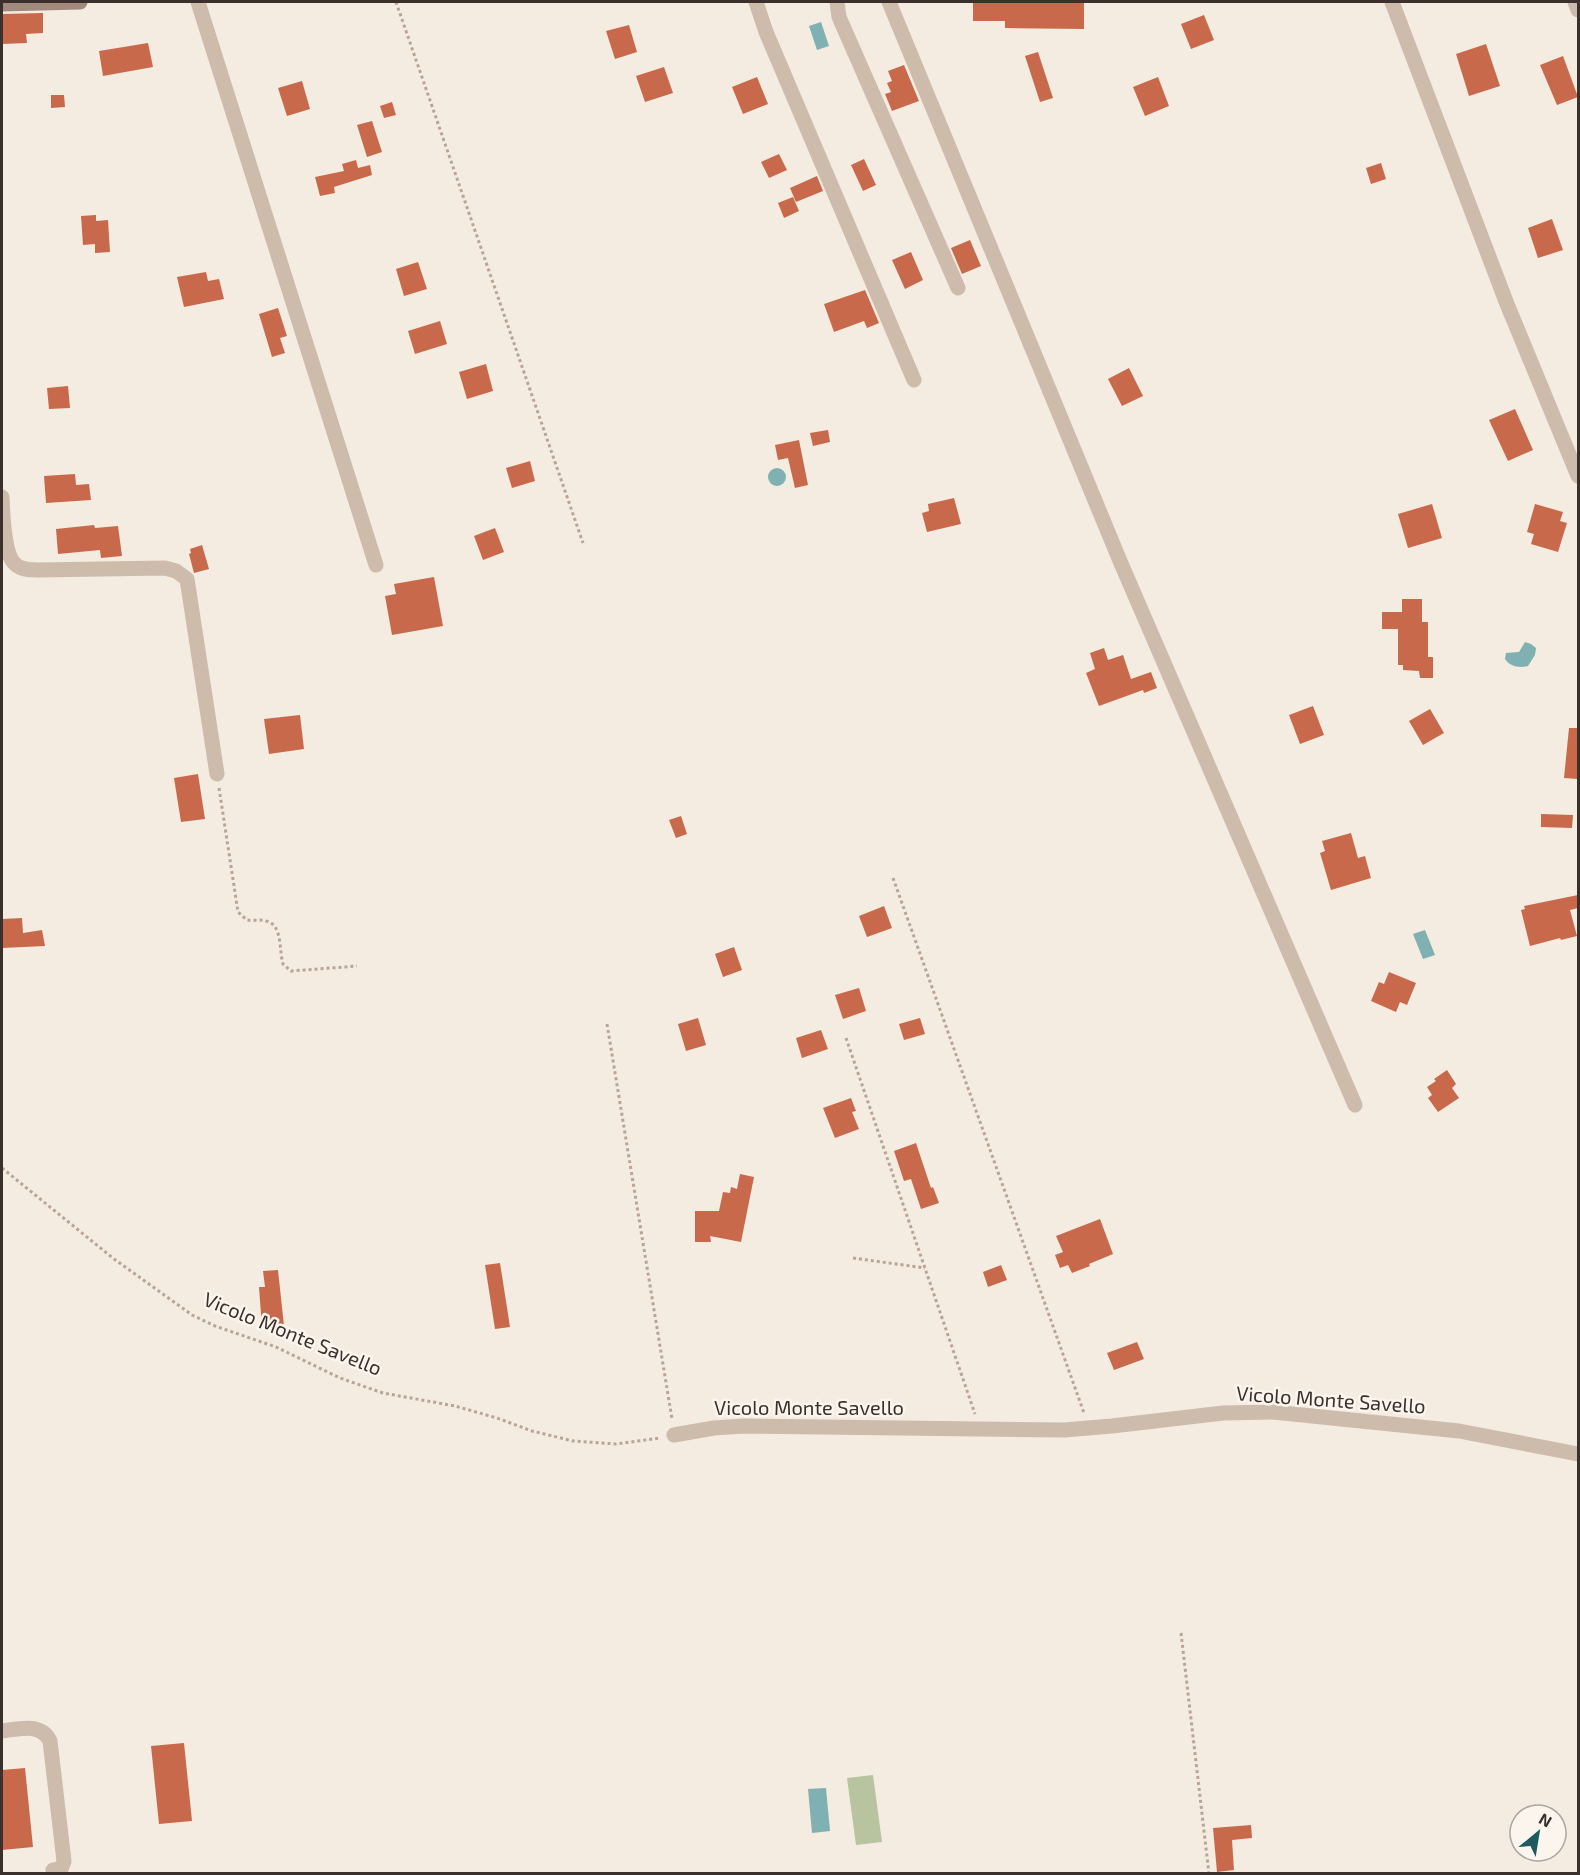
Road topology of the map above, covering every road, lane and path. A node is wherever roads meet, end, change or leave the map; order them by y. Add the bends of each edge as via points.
1 (80, 2) edge
2 (198, 2) edge
3 (396, 2) edge
4 (756, 2) edge
5 (837, 2) edge
6 (889, 2) edge
7 (1392, 2) edge
8 (1575, 2) edge
9 (2, 4) edge
10 (1578, 10) edge
11 (958, 288) dead end
12 (914, 380) dead end
13 (1578, 476) edge
14 (2, 497) edge
15 (583, 543) dead end
16 (376, 565) dead end
17 (217, 774) joint
18 (893, 878) dead end
19 (357, 966) dead end
20 (608, 1024) dead end
21 (846, 1038) dead end
22 (1355, 1105) dead end
23 (2, 1168) edge
24 (853, 1258) dead end
25 (925, 1268) junction
26 (1089, 1428) junction
27 (980, 1429) junction
28 (674, 1435) junction
29 (1578, 1454) edge
30 (1181, 1633) dead end
31 (2, 1731) edge
32 (53, 1870) dead end
33 (1209, 1874) edge

1 - 9 street
2 - 16 street
3 - 15 path
4 - 12 street
5 - 11 street via 839,17
6 - 22 street via 1120,561
7 - 13 street via 1504,296
8 - 10 street
14 - 17 street via 8,551 18,567 165,568 187,579
17 - 19 path via 238,912 247,920 273,924 283,964 291,971
18 - 26 path
20 - 28 path
21 - 25 path
23 - 28 path, Vicolo Monte Savello via 192,1315 289,1353 340,1378 383,1393 455,1406 581,1442 625,1443
24 - 25 path
25 - 27 path
26 - 27 street, Vicolo Monte Savello
26 - 29 street, Vicolo Monte Savello via 1223,1413 1273,1412 1459,1431
27 - 28 street, Vicolo Monte Savello via 744,1426
30 - 33 path
31 - 32 street via 35,1728 49,1737 64,1861 61,1869

